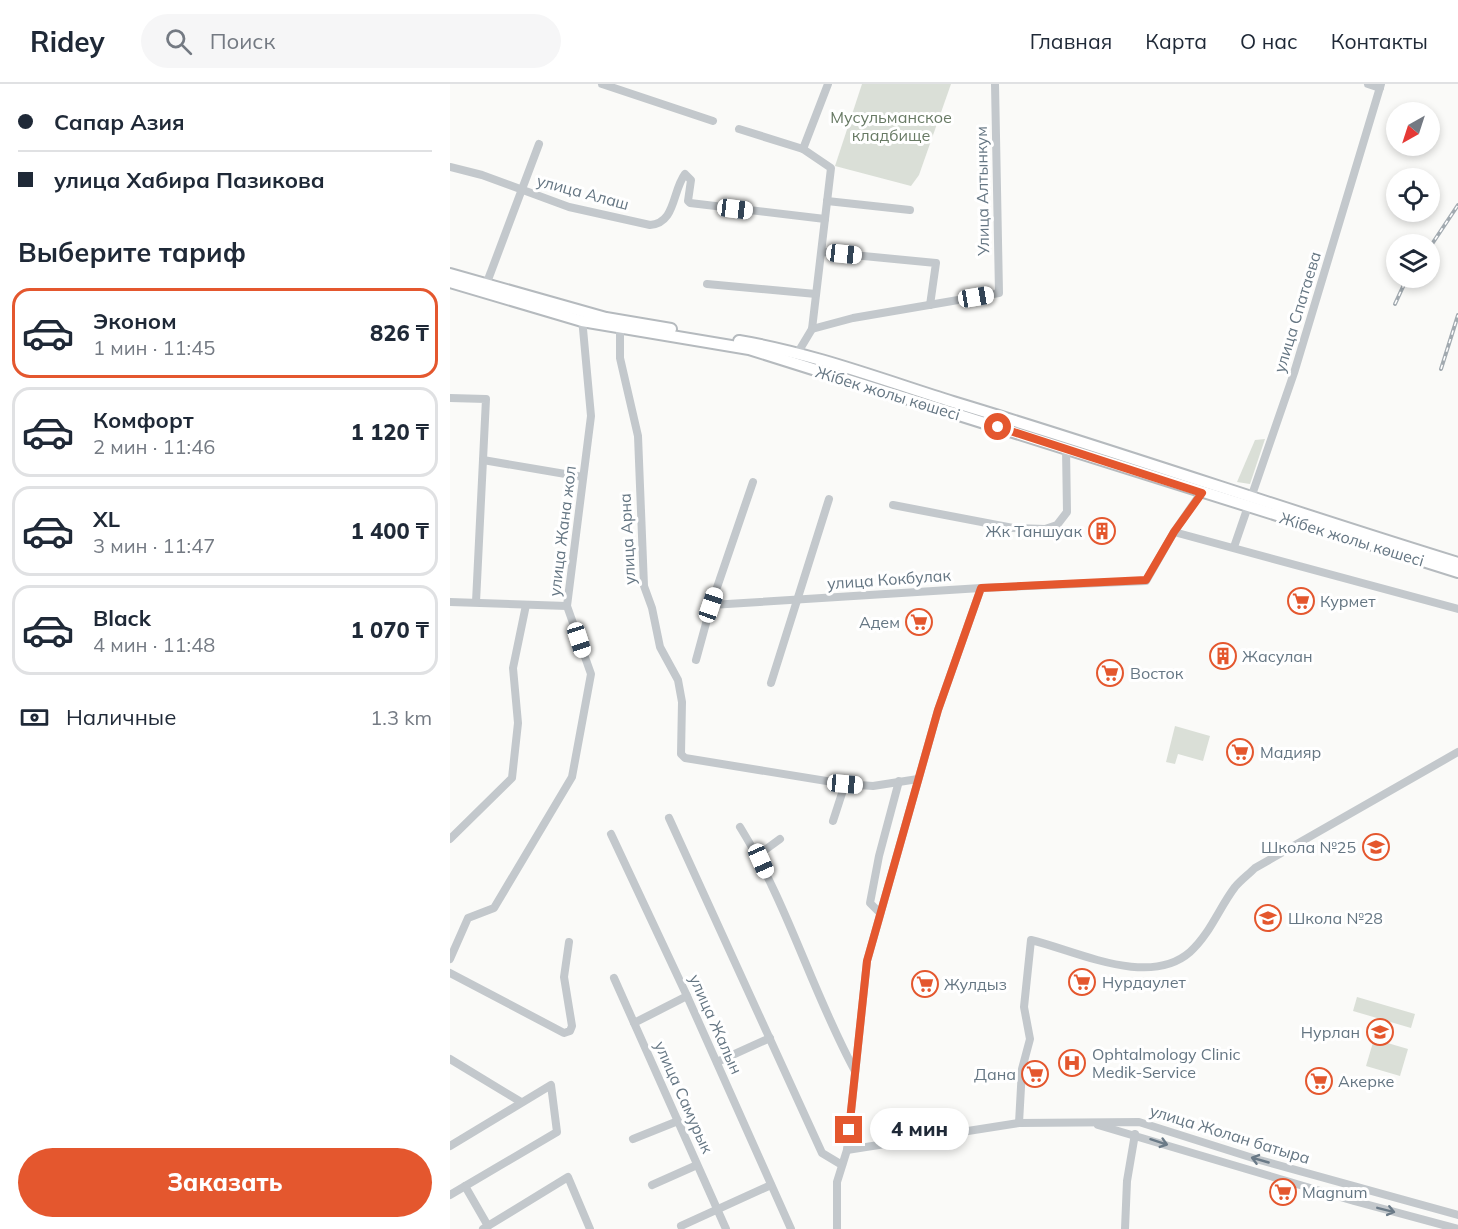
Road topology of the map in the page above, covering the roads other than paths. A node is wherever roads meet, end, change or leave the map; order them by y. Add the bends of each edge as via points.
1 (602, 84) edge
2 (828, 84) edge
3 (995, 84) edge
4 (1368, 84) edge
5 (1381, 86) edge
6 (713, 120) dead end
7 (739, 129) dead end
8 (539, 144) dead end
9 (803, 149) junction
10 (450, 167) edge
11 (522, 191) junction
12 (827, 201) junction
13 (910, 210) dead end
14 (825, 219) junction
15 (822, 252) junction
16 (450, 274) edge
17 (450, 282) edge
18 (707, 284) dead end
19 (486, 285) junction
20 (816, 294) junction
21 (930, 305) junction
22 (582, 316) junction
23 (620, 328) junction
24 (812, 329) junction
25 (797, 354) junction
26 (450, 398) edge
27 (1066, 448) junction
28 (483, 460) junction
29 (583, 477) junction
30 (753, 482) dead end
31 (1202, 493) junction
32 (829, 499) dead end
33 (1250, 503) junction
34 (893, 505) dead end
35 (1174, 532) junction
36 (1234, 547) junction
37 (1458, 563) edge
38 (1458, 572) edge
39 (981, 588) junction
40 (798, 600) junction
41 (450, 602) edge
42 (476, 602) junction
43 (526, 605) junction
44 (711, 605) junction
45 (567, 606) junction
46 (1458, 609) edge
47 (696, 660) dead end
48 (771, 683) dead end
49 (1458, 752) edge
50 (918, 779) junction
51 (899, 781) junction
52 (845, 784) junction
53 (669, 818) dead end
54 (833, 821) dead end
55 (740, 827) dead end
56 (611, 834) dead end
57 (450, 839) edge
58 (780, 839) dead end
59 (758, 855) junction
60 (880, 913) junction
61 (569, 942) dead end
62 (450, 959) edge
63 (450, 973) edge
64 (614, 978) dead end
65 (687, 996) junction
66 (634, 1023) junction
67 (770, 1038) junction
68 (450, 1059) edge
69 (717, 1062) junction
70 (855, 1071) junction
71 (521, 1102) junction
72 (678, 1121) junction
73 (1083, 1121) junction
74 (1019, 1123) junction
75 (1135, 1134) junction
76 (633, 1139) dead end
77 (450, 1146) edge
78 (847, 1150) junction
79 (698, 1165) junction
80 (842, 1165) junction
81 (652, 1185) dead end
82 (771, 1185) junction
83 (465, 1186) junction
84 (450, 1195) edge
85 (1428, 1207) junction
86 (717, 1210) junction
87 (1456, 1215) edge
88 (1426, 1219) junction
89 (681, 1226) dead end
90 (485, 1227) edge
91 (1456, 1228) edge
92 (590, 1229) edge
93 (726, 1229) edge
94 (790, 1229) edge
95 (837, 1229) edge
96 (1125, 1229) edge

1 - 6 street
2 - 9 street
3 - 21 street, Улица Алтынкум via 999,294
4 - 5 street
5 - 33 street, улица Спатаева via 1311,320
7 - 9 street
8 - 11 street
9 - 12 street via 831,168
10 - 11 street, улица Алаш
11 - 14 street, улица Алаш via 569,207 650,225 667,219 685,174 691,180 690,204
11 - 19 street
12 - 13 street
12 - 14 street
14 - 15 street
15 - 20 street
15 - 21 street via 936,263
16 - 19 main road, Жібек жолы көшесі
17 - 22 main road, Жібек жолы көшесі
18 - 20 street
19 - 22 main road, Жібек жолы көшесі
20 - 24 street
21 - 24 street, Улица Алтынкум
22 - 23 main road, Жібек жолы көшесі
22 - 25 main road, Жібек жолы көшесі via 754,343
22 - 29 street, улица Жана жол via 591,417
23 - 27 main road, Жібек жолы көшесі via 748,349
23 - 52 street, улица Арна via 620,358 638,436 644,586 660,647 678,680 682,702 681,754 695,760
24 - 25 street
25 - 33 main road, Жібек жолы көшесі via 1015,420
26 - 28 street via 486,399
27 - 31 main road, Жібек жолы көшесі
27 - 34 street via 1066,512 1057,525 1045,529 1013,528
28 - 29 street
28 - 42 street
29 - 45 street, улица Жана жол
30 - 44 street
31 - 33 main road, Жібек жолы көшесі
31 - 35 street, улица Кокбулак
32 - 40 street
33 - 36 street, улица Спатаева
33 - 37 main road, Жібек жолы көшесі
33 - 38 main road, Жібек жолы көшесі
35 - 36 street
35 - 39 street, улица Кокбулак via 1146,580
36 - 46 street
39 - 40 street, улица Кокбулак
39 - 50 street
40 - 44 street, улица Кокбулак
40 - 48 street
41 - 42 street
42 - 43 street
43 - 45 street
43 - 57 street via 513,668 519,723 512,778
44 - 47 street
45 - 62 street, улица Жана жол via 591,674 572,777 494,908 468,918
49 - 74 street via 1255,868 1236,887 1190,952 1179,958 1156,967 1126,965 1102,962 1031,940 1024,999 1030,1039 1022,1070
50 - 51 street, улица Арна
50 - 60 street
51 - 52 street, улица Арна via 873,786
51 - 60 street via 870,903
52 - 54 street
53 - 67 street
55 - 59 street
56 - 65 street, улица Жалын
58 - 59 street
59 - 70 street via 835,1034
60 - 70 street via 867,961
61 - 63 street via 564,977 572,1026 564,1033
64 - 66 street, улица Самурык
65 - 66 street
65 - 69 street, улица Жалын
66 - 72 street, улица Самурык
67 - 69 street
67 - 80 street via 822,1153
68 - 71 street
69 - 82 street, улица Жалын
70 - 78 street
71 - 77 street
71 - 83 street via 551,1085 556,1132
72 - 76 street
72 - 79 street, улица Самурык
73 - 74 street, улица Жолан батыра
73 - 75 street
85 -> 73 street, улица Жолан батыра via 1139,1122
74 - 78 street, улица Жолан батыра
75 -> 88 street via 1253,1172
75 - 96 street via 1127,1181
78 - 80 street
79 - 81 street
79 - 86 street, улица Самурык
80 - 95 street via 837,1182
82 - 86 street
82 - 94 street, улица Жалын
83 - 84 street
83 - 90 street
85 - 87 street, улица Жолан батыра
85 - 88 street
86 - 89 street
86 - 93 street, улица Самурык
87 - 91 street
88 - 91 street
90 - 92 street via 568,1177

